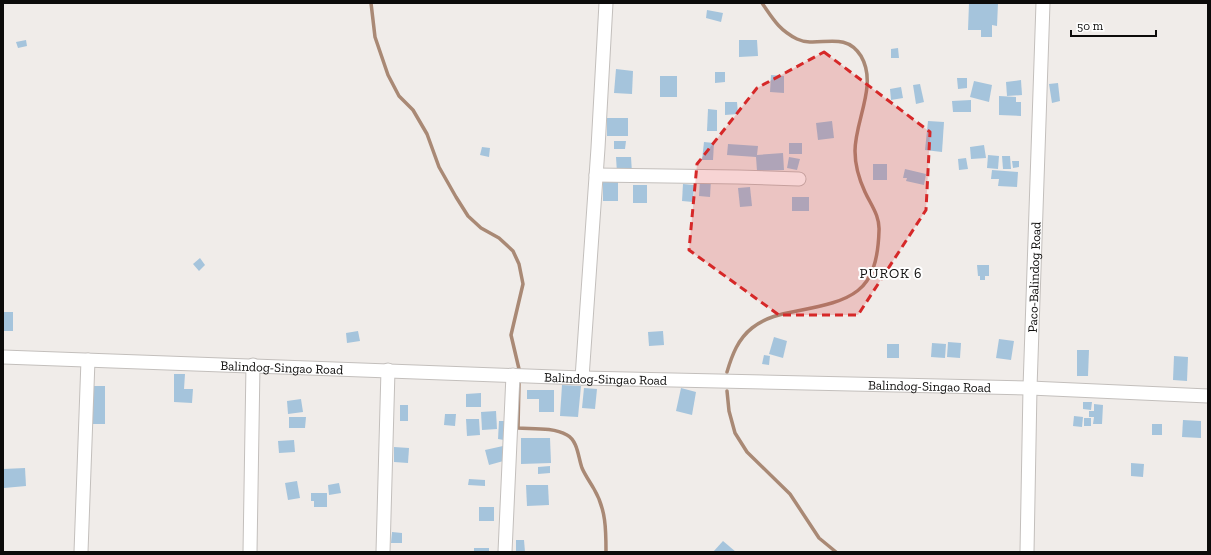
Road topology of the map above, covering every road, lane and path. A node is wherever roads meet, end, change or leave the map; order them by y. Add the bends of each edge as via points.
1 (606, 3) edge
2 (1043, 3) edge
3 (596, 175) junction
4 (799, 179) dead end
5 (3, 357) edge
6 (88, 360) junction
7 (253, 365) junction
8 (388, 370) junction
9 (513, 375) junction
10 (582, 378) junction
11 (1030, 388) junction
12 (1208, 396) edge
13 (81, 552) edge
14 (250, 552) edge
15 (383, 552) edge
16 (505, 552) edge
17 (1027, 552) edge

1 - 3 street
2 - 11 street, Paco-Balindog Road
3 - 4 street
3 - 10 street
5 - 6 street, Balindog-Singao Road
6 - 7 street, Balindog-Singao Road
6 - 13 street
7 - 8 street, Balindog-Singao Road
7 - 14 street
8 - 9 street, Balindog-Singao Road
8 - 15 street
9 - 10 street, Balindog-Singao Road
9 - 16 street
10 - 11 street, Balindog-Singao Road
11 - 12 street, Balindog-Singao Road
11 - 17 street, Paco-Balindog Road

